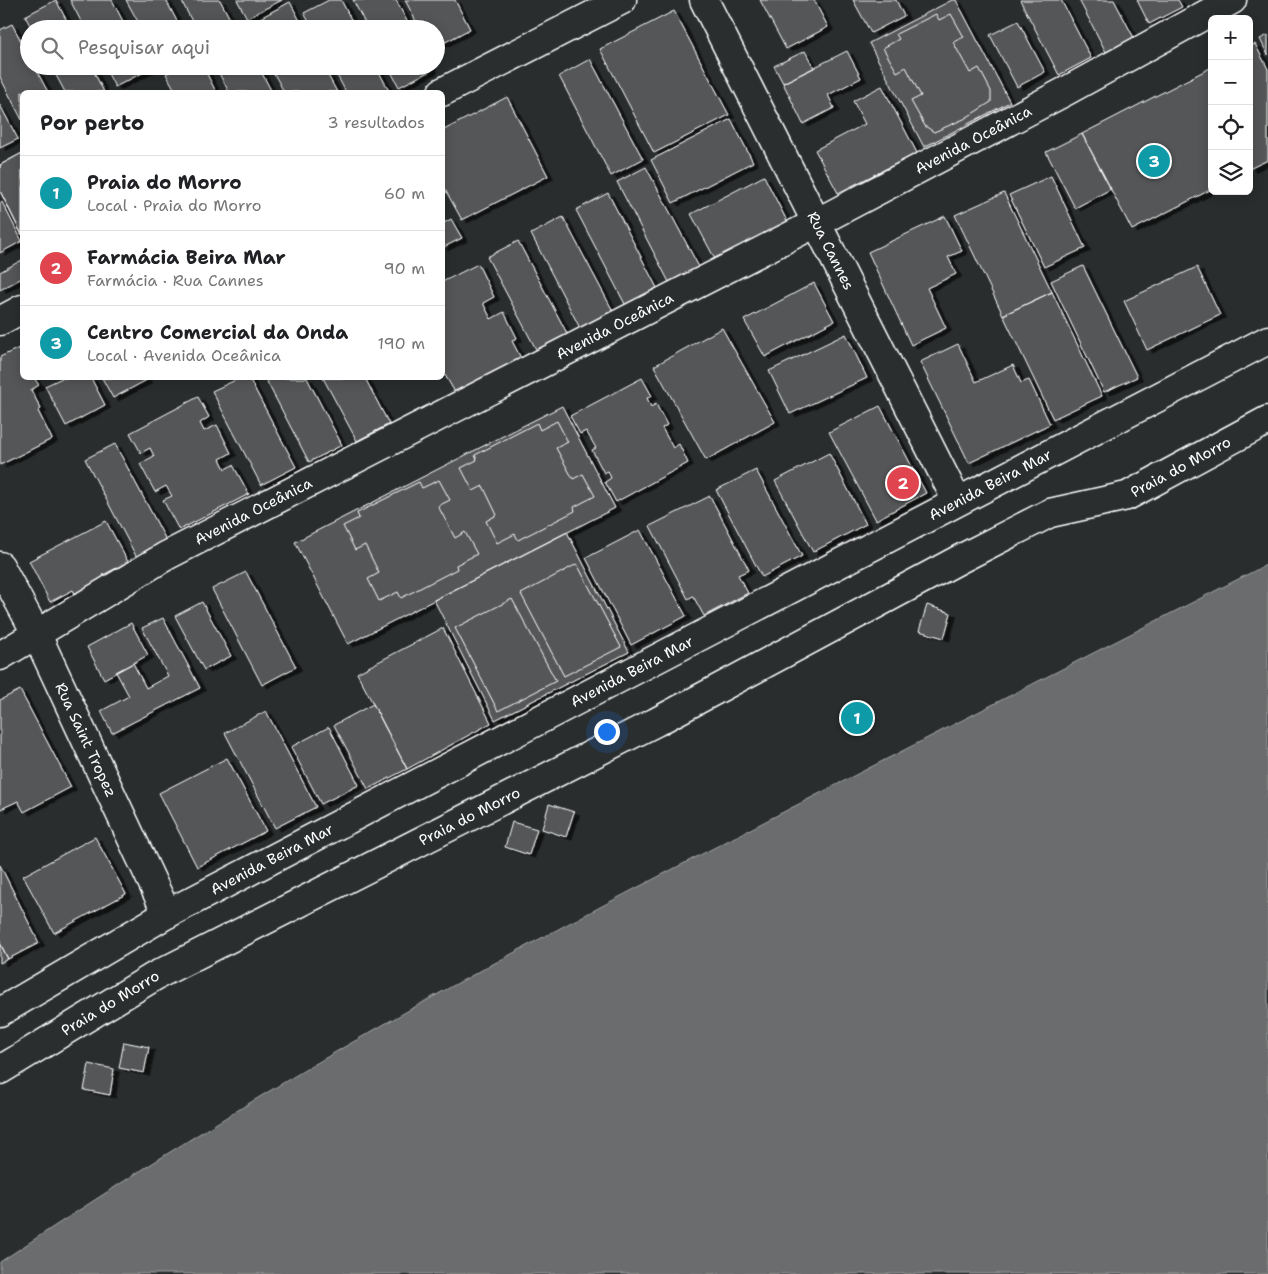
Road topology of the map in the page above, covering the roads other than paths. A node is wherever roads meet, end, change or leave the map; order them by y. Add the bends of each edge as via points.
1 (622, 0) edge
2 (704, 0) edge
3 (1232, 0) edge
4 (445, 90) edge
5 (816, 223) junction
6 (20, 310) edge
7 (0, 321) edge
8 (1268, 340) edge
9 (1268, 420) edge
10 (957, 501) junction
11 (0, 566) edge
12 (36, 633) junction
13 (0, 656) edge
14 (167, 914) junction
15 (0, 1012) edge
16 (0, 1070) edge

1 - 4 street
2 - 5 street, Rua Cannes
3 - 5 street, Avenida Oceânica via 1066,92
5 - 10 street, Rua Cannes
5 - 12 street, Avenida Oceânica via 175,551
6 - 7 street
8 - 10 street, Avenida Beira Mar
9 - 16 street, Praia do Morro via 1127,496 1050,514 960,559 656,722 155,976
10 - 14 street, Avenida Beira Mar
11 - 12 street, Rua Saint Tropez
12 - 13 street, Avenida Oceânica
12 - 14 street, Rua Saint Tropez
14 - 15 street, Avenida Beira Mar

